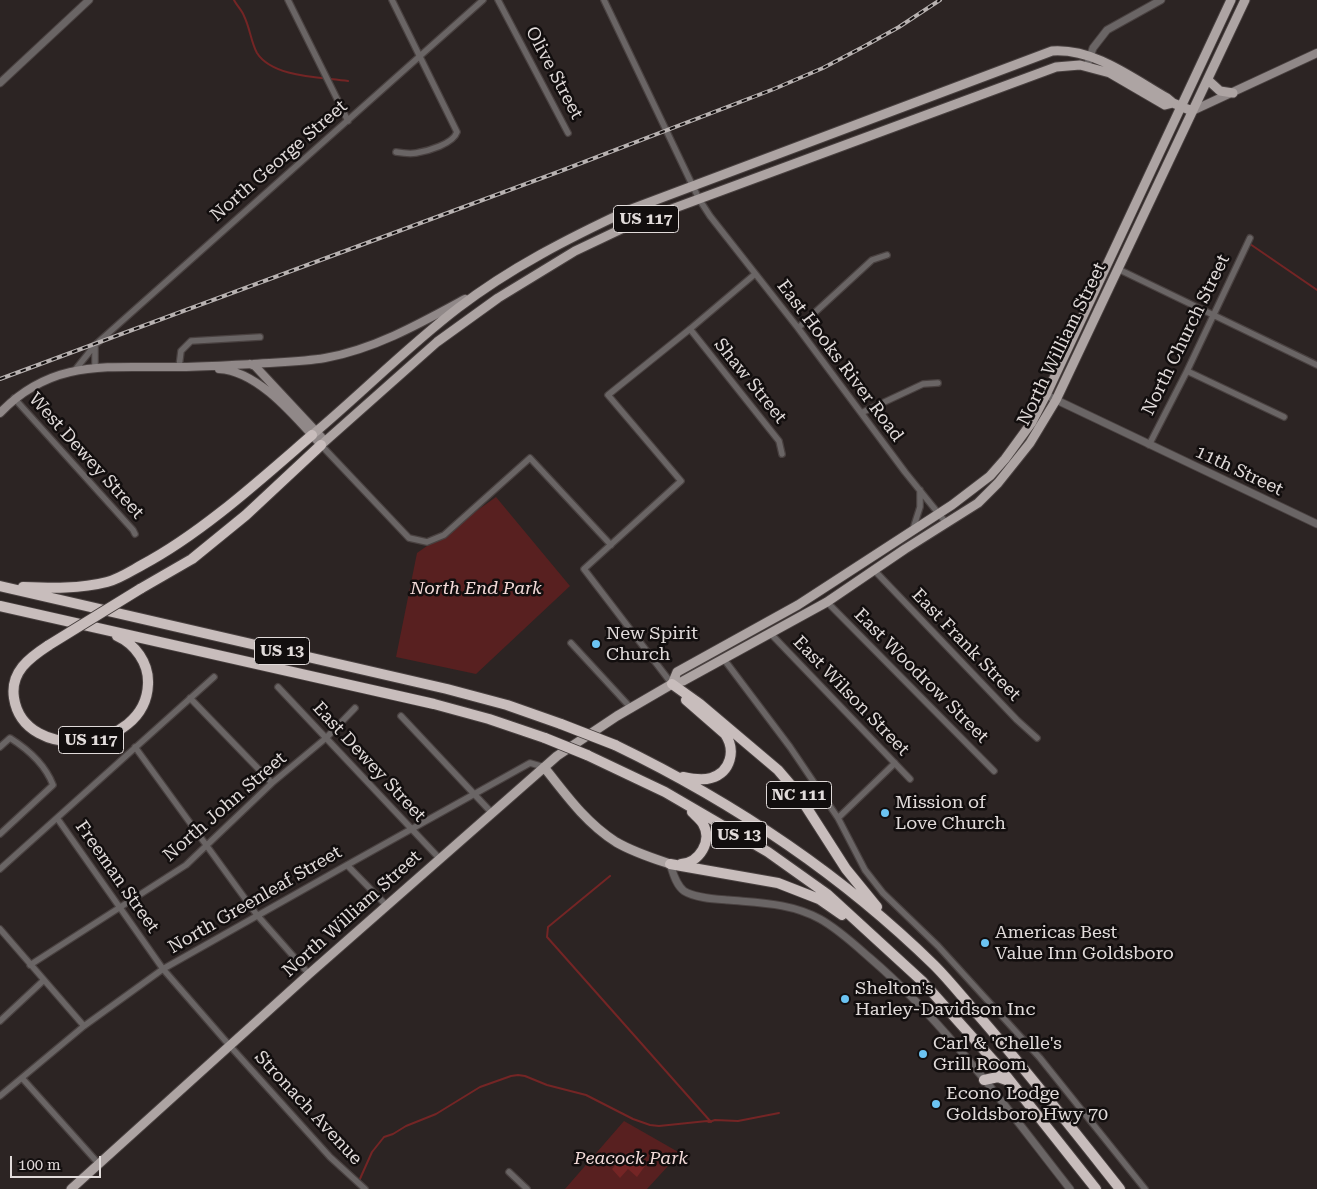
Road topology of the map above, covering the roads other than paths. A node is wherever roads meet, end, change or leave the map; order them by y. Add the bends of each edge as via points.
1 (89, 0) edge
2 (288, 0) edge
3 (392, 0) edge
4 (483, 0) edge
5 (498, 0) edge
6 (604, 0) edge
7 (1161, 0) edge
8 (1231, 0) edge
9 (1244, 1) edge
10 (1317, 53) edge
11 (1089, 56) junction
12 (420, 58) junction
13 (1087, 66) junction
14 (1208, 80) junction
15 (0, 83) edge
16 (1233, 93) junction
17 (1177, 105) junction
18 (1192, 111) junction
19 (348, 120) junction
20 (568, 133) dead end
21 (396, 152) dead end
22 (694, 186) junction
23 (1144, 187) junction
24 (699, 200) junction
25 (1250, 238) dead end
26 (569, 239) junction
27 (575, 251) junction
28 (887, 255) dead end
29 (1118, 268) junction
30 (755, 274) junction
31 (493, 284) junction
32 (1214, 315) junction
33 (798, 328) junction
34 (690, 330) junction
35 (260, 338) dead end
36 (95, 345) junction
37 (249, 364) junction
38 (1317, 366) edge
39 (94, 367) junction
40 (179, 367) junction
41 (75, 370) junction
42 (1188, 372) junction
43 (938, 383) dead end
44 (1046, 395) junction
45 (14, 398) junction
46 (1056, 400) junction
47 (0, 412) edge
48 (861, 413) junction
49 (1284, 417) dead end
50 (314, 433) junction
51 (323, 443) junction
52 (1149, 445) junction
53 (782, 454) dead end
54 (920, 490) junction
55 (939, 514) junction
56 (947, 524) junction
57 (1317, 524) edge
58 (913, 531) junction
59 (135, 534) dead end
60 (611, 545) junction
61 (875, 571) junction
62 (0, 585) edge
63 (827, 602) junction
64 (0, 606) edge
65 (100, 629) junction
66 (770, 634) junction
67 (571, 643) dead end
68 (723, 658) junction
69 (214, 677) dead end
70 (672, 684) junction
71 (278, 687) dead end
72 (190, 698) junction
73 (355, 708) dead end
74 (631, 708) junction
75 (401, 716) dead end
76 (326, 738) junction
77 (1037, 738) dead end
78 (0, 747) edge
79 (136, 747) junction
80 (895, 763) junction
81 (658, 766) junction
82 (544, 767) junction
83 (994, 771) dead end
84 (910, 779) dead end
85 (272, 783) junction
86 (665, 792) junction
87 (475, 794) junction
88 (491, 812) junction
89 (57, 818) junction
90 (838, 818) junction
91 (412, 829) junction
92 (0, 834) edge
93 (207, 844) junction
94 (439, 858) junction
95 (347, 864) junction
96 (670, 864) junction
97 (0, 869) edge
98 (387, 906) junction
99 (120, 907) junction
100 (257, 915) junction
101 (0, 929) edge
102 (898, 931) junction
103 (876, 938) junction
104 (30, 965) junction
105 (163, 969) junction
106 (309, 974) junction
107 (44, 980) junction
108 (0, 1021) edge
109 (84, 1026) junction
110 (230, 1046) junction
111 (987, 1054) junction
112 (22, 1078) junction
113 (984, 1080) junction
114 (1010, 1082) junction
115 (0, 1096) edge
116 (99, 1164) junction
117 (509, 1172) dead end
118 (71, 1189) edge
119 (365, 1189) edge
120 (526, 1189) edge
121 (1070, 1189) edge
122 (1096, 1189) edge
123 (1120, 1189) edge
124 (1145, 1189) edge

1 - 15 street
2 - 19 street
3 - 12 street
4 - 12 street, North George Street
5 - 20 street, Olive Street
6 - 22 street, East Hooks River Road
7 - 11 street via 1107,30
8 - 17 main road, North William Street via 1217,33
9 - 14 main road, North William Street
10 - 16 main road
11 - 13 street
11 - 17 main road via 1114,67
11 - 22 main road, US 117 via 1064,50 1052,51
12 - 19 street, North George Street
12 - 21 street via 457,132 449,143 415,154
13 - 17 main road via 1110,74 1165,105
13 - 24 main road, US 117 via 1056,66
14 - 16 main road via 1220,92
14 - 18 main road, North William Street
16 - 18 main road
17 - 18 main road
17 - 23 main road, North William Street
18 - 29 main road, North William Street
19 - 36 street, North George Street
22 - 24 street, East Hooks River Road
22 - 26 main road, US 117 via 629,210
23 - 29 main road via 1141,202 1115,262
23 - 44 main road, North William Street
24 - 27 main road, US 117 via 634,223
24 - 30 street, East Hooks River Road
25 - 32 street, North Church Street
26 - 27 main road
26 - 31 main road, US 117
27 - 51 main road, US 117 via 498,298 453,331
28 - 33 street via 872,260
29 - 32 street
29 - 46 main road, North William Street
30 - 33 street, East Hooks River Road
30 - 34 street
31 - 37 main road via 415,326 373,344 306,360
31 - 50 main road, US 117 via 434,327
32 - 38 street
32 - 42 street, North Church Street
33 - 48 street, East Hooks River Road
34 - 53 street, Shaw Street via 779,441
34 - 60 street via 608,395 681,481
35 - 40 street via 191,341 181,351
36 - 39 street
36 - 41 street, North George Street
37 - 40 main road
37 - 50 main road via 255,366
39 - 40 main road
39 - 41 main road
40 - 50 main road via 224,369 244,376 270,393
41 - 45 main road via 37,384
42 - 49 street
42 - 52 street, North Church Street
43 - 48 street via 923,384
44 - 46 street, 11th Street
44 - 55 main road, North William Street via 1032,422 990,476
45 - 47 main road
45 - 59 street, West Dewey Street
46 - 52 street, 11th Street
46 - 56 main road, North William Street via 1030,444 1008,471 978,503
48 - 54 street, East Hooks River Road
50 - 51 main road
50 - 62 highway, US 117 via 188,536 108,582 70,588
51 - 60 street via 409,538 427,542 444,535 530,458
51 - 65 highway, US 117, bridge via 246,515 192,559 26,662 18,671 13,693 20,717 38,733 61,740 83,741 108,736 134,719 146,701 149,678 140,655 120,636
52 - 57 street, 11th Street
54 - 55 street, East Hooks River Road
54 - 58 street via 920,507
55 - 56 street, East Hooks River Road
55 - 58 main road, North William Street
56 - 61 main road, North William Street
58 - 70 main road, North William Street via 798,605 677,672
60 - 70 street via 584,569
61 - 63 main road, North William Street
61 - 77 street, East Frank Street
62 - 81 highway, US 13, bridge via 507,705 561,724
63 - 66 main road, North William Street
63 - 83 street, East Woodrow Street
64 - 65 highway, US 13
65 - 86 highway, US 13, bridge via 488,719 587,755
66 - 68 main road, North William Street
66 - 80 street, East Wilson Street
67 - 74 street
68 - 70 main road, North William Street
68 - 90 street
69 - 72 street
70 - 74 main road, North William Street
70 - 81 highway via 725,734 732,748 731,757 723,772 710,779 683,777
70 - 102 highway, NC 111 via 778,770 796,791 846,869
71 - 76 street, East Dewey Street
72 - 79 street
72 - 85 street
73 - 76 street, North John Street
74 - 82 main road, North William Street
75 - 87 street
76 - 85 street, North John Street
76 - 91 street, East Dewey Street
78 - 92 street via 10,738 25,748 53,785
79 - 89 street
79 - 93 street
80 - 84 street, East Wilson Street
80 - 90 street
81 - 102 highway, US 13 via 790,845
82 - 87 street, North Greenleaf Street via 530,763
82 - 88 main road, North William Street
82 - 96 main road via 579,810 604,834 641,854
85 - 93 street, North John Street
86 - 96 highway via 704,825 706,840 700,855 693,861
86 - 103 highway, US 13 via 768,852 827,894
87 - 88 street
87 - 91 street, North Greenleaf Street
88 - 94 main road, North William Street
89 - 97 street
89 - 99 street, Freeman Street
90 - 124 street via 865,870 883,893 938,946 1040,1058
91 - 94 street, East Dewey Street
91 - 95 street, North Greenleaf Street
93 - 99 street, North John Street via 186,865
93 - 100 street
94 - 98 main road, North William Street
95 - 98 street
95 - 100 street, North Greenleaf Street
96 - 103 highway via 778,883 819,899
96 - 113 street via 678,885 691,894 782,905 810,914 840,932 937,1022
98 - 106 main road, North William Street
99 - 104 street, North John Street
99 - 105 street, Freeman Street
100 - 105 street, North Greenleaf Street
100 - 106 street
101 - 104 street
102 - 123 highway, US 13 via 935,966 1017,1059
103 - 111 highway, US 13 via 923,982
104 - 107 street
105 - 109 street, North Greenleaf Street
105 - 110 street, Freeman Street
106 - 110 main road, North William Street
107 - 108 street
107 - 109 street
109 - 112 street, North Greenleaf Street
110 - 116 main road, North William Street
110 - 119 street, Stronach Avenue via 330,1156
111 - 113 highway via 990,1070
111 - 114 highway, US 13
112 - 115 street, North Greenleaf Street
112 - 116 street
113 - 114 highway via 998,1077
113 - 121 street
114 - 122 highway, US 13
116 - 118 main road, North William Street
117 - 120 street

